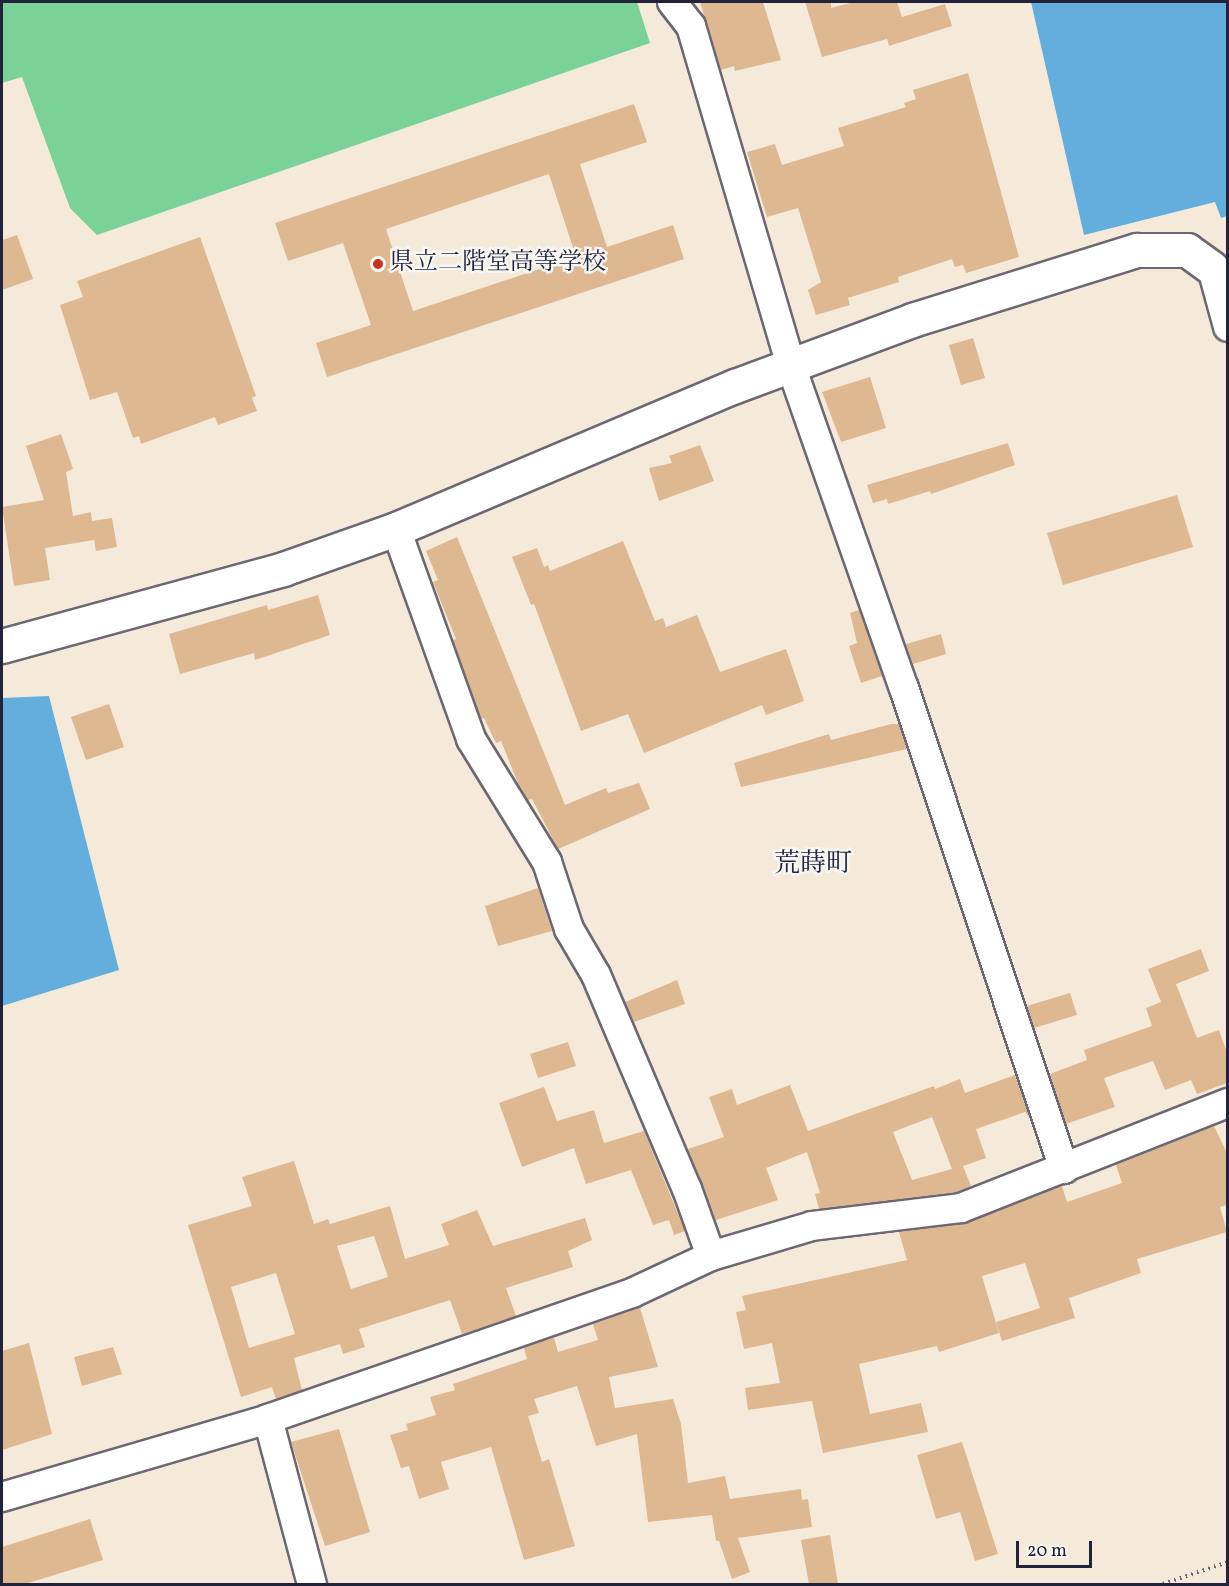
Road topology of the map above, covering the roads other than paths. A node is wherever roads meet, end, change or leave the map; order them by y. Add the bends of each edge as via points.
1 (672, 2) edge
2 (1212, 268) joint
3 (1227, 327) edge
4 (790, 366) junction
5 (396, 529) junction
6 (2, 646) edge
7 (1227, 1103) edge
8 (1064, 1169) junction
9 (711, 1256) junction
10 (268, 1419) junction
11 (2, 1497) edge
12 (312, 1584) edge

1 - 4 street via 691,26
2 - 3 street
2 - 4 street via 1186,250 1137,250 912,320
4 - 5 street
4 - 8 street via 900,677
5 - 6 street via 284,569
5 - 9 street via 471,739 547,862 569,929 596,975
7 - 8 street
8 - 9 street via 961,1208 812,1226
9 - 10 street via 632,1293
10 - 11 street
10 - 12 street

